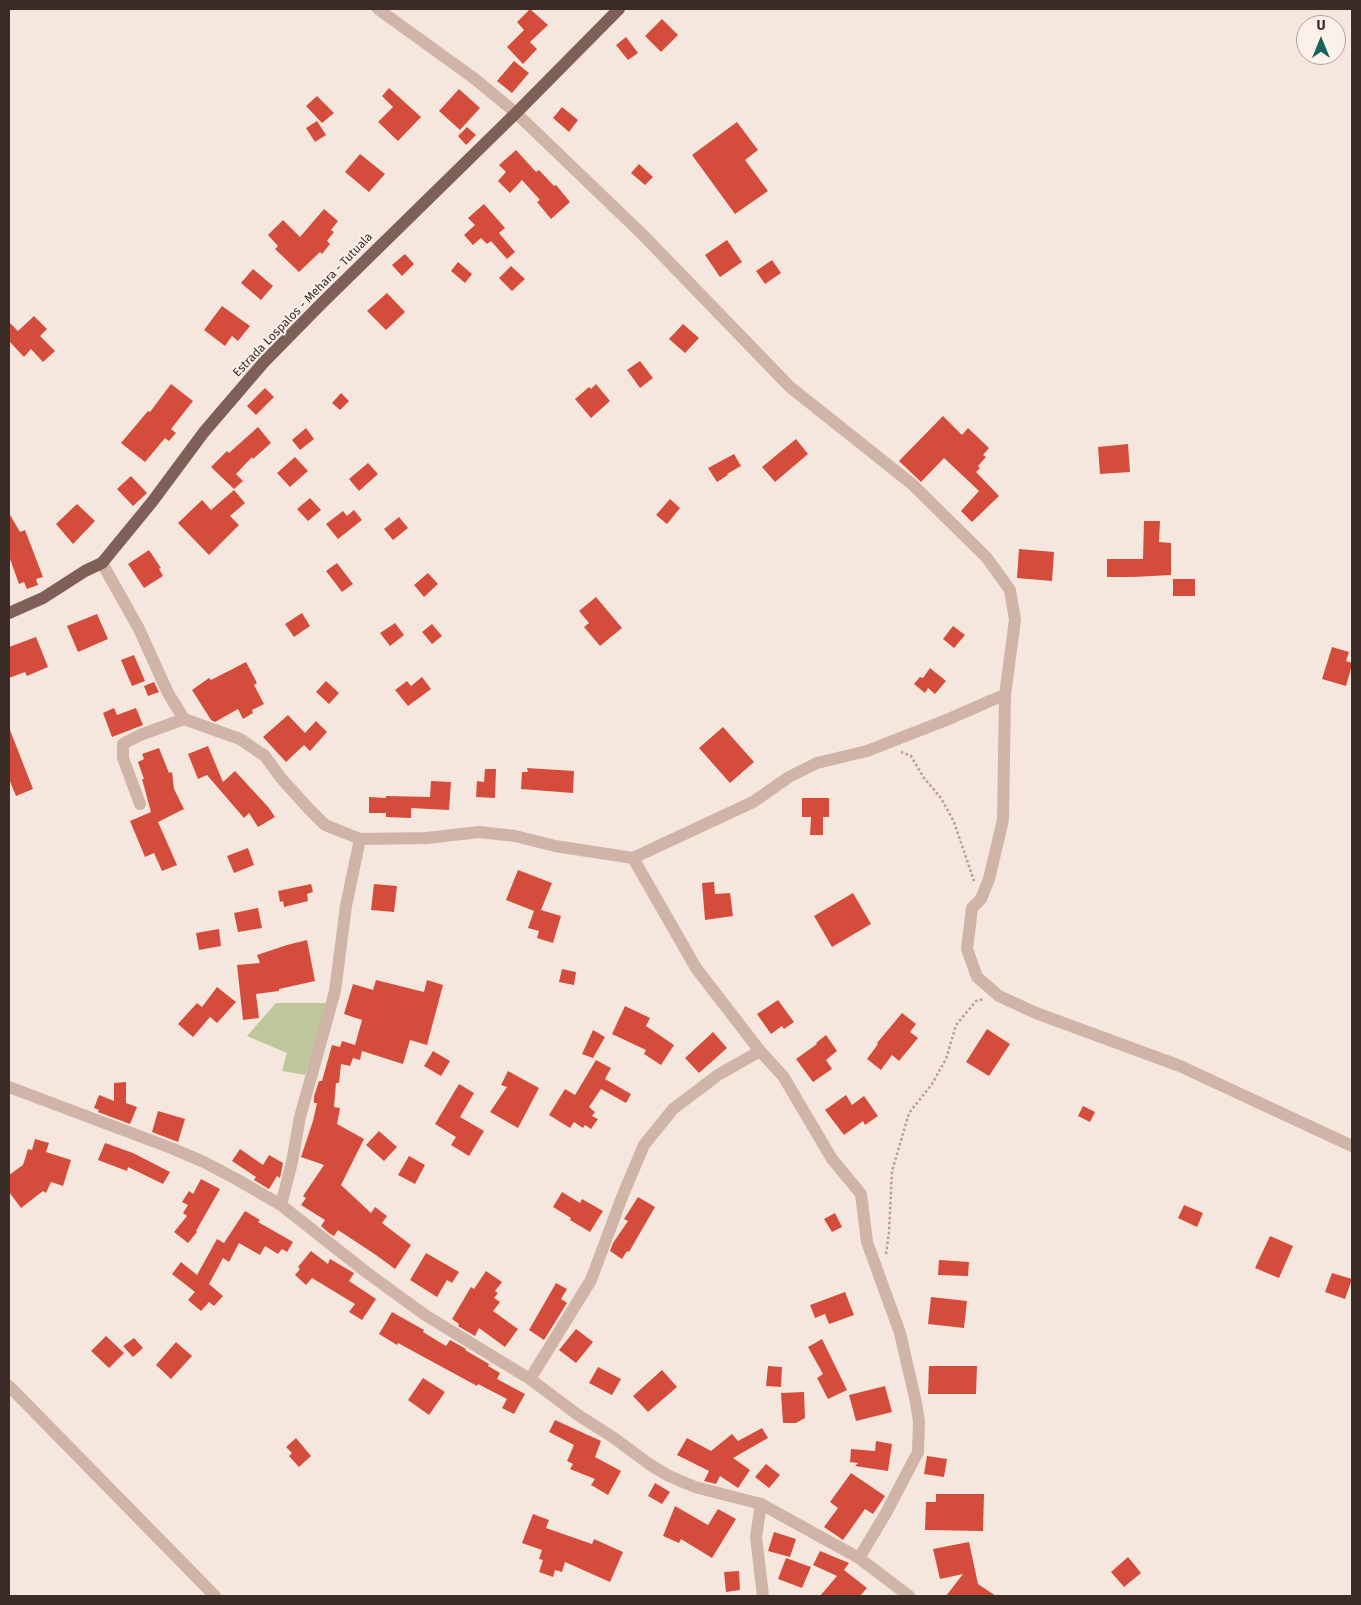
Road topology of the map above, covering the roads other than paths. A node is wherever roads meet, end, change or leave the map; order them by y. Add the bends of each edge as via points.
1 (378, 9) edge
2 (618, 9) edge
3 (516, 113) junction
4 (102, 563) junction
5 (9, 613) edge
6 (1006, 695) junction
7 (184, 718) junction
8 (140, 804) dead end
9 (360, 839) junction
10 (633, 858) junction
11 (760, 1050) junction
12 (9, 1088) edge
13 (1352, 1146) edge
14 (281, 1205) junction
15 (530, 1379) junction
16 (9, 1386) edge
17 (761, 1504) junction
18 (859, 1558) junction
19 (215, 1596) edge
20 (763, 1596) edge
21 (909, 1596) edge

1 - 3 street via 475,78
2 - 3 main road, Estrada Lospalos - Mehara - Tutuala
3 - 4 main road, Estrada Lospalos - Mehara - Tutuala via 264,362 204,432
3 - 6 street via 642,234 790,387 912,484 987,558 1010,590 1015,620
4 - 5 main road, Estrada Lospalos - Mehara - Tutuala via 43,598
4 - 7 street
6 - 10 street via 867,751 818,763 789,777 753,802
6 - 13 street via 1003,820 989,879 981,899 972,908 967,949 977,977 999,996 1036,1013 1180,1066
7 - 8 street via 123,744 123,758
7 - 9 street via 240,739 264,756 325,825
9 - 10 street via 427,838 479,832
9 - 14 street via 346,906 335,991 300,1117
10 - 11 street via 696,968
11 - 15 street via 718,1075 673,1109 644,1145 591,1280
11 - 18 street via 782,1076 832,1159 860,1194 867,1242 900,1333 915,1398 919,1421 918,1452
12 - 14 street via 204,1162
14 - 15 street via 425,1315
15 - 17 street via 669,1476 695,1487
16 - 19 street
17 - 18 street
17 - 20 street via 756,1537
18 - 21 street

